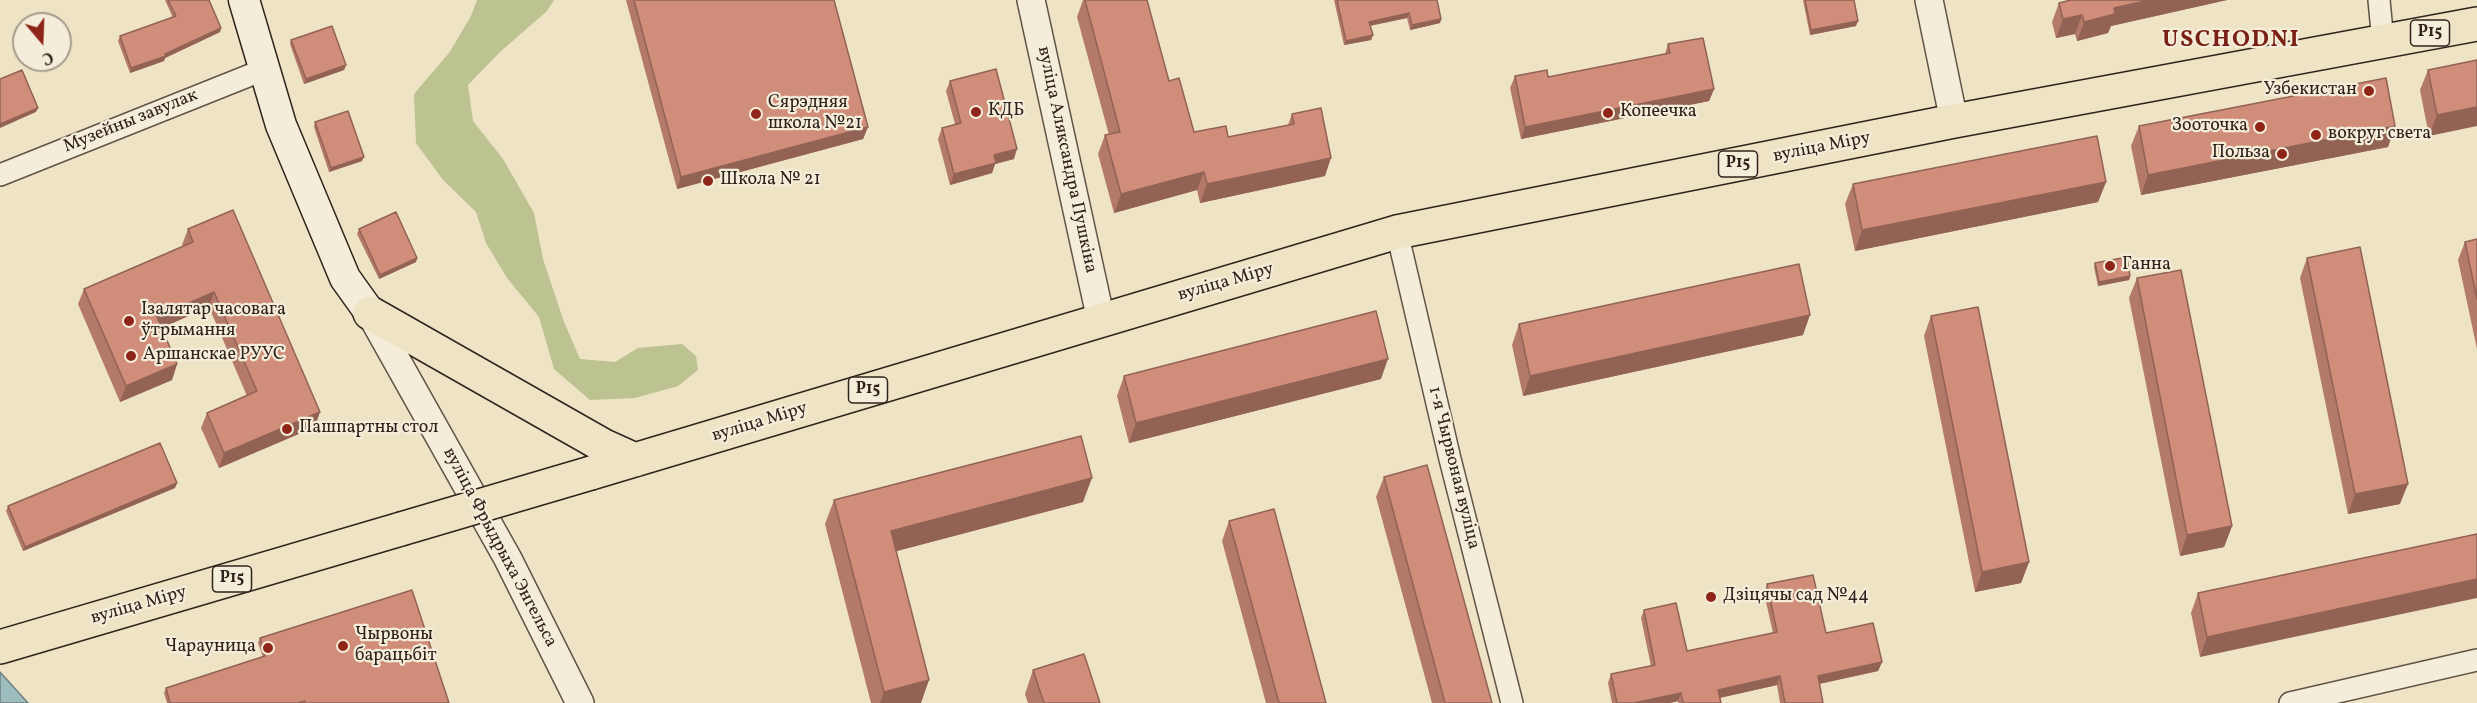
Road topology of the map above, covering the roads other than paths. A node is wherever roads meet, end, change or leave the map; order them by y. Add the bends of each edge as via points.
1 (244, 0) edge
2 (1032, 0) edge
3 (1929, 0) edge
4 (2379, 0) edge
5 (2477, 24) edge
6 (2383, 42) junction
7 (263, 70) junction
8 (1954, 121) junction
9 (0, 175) edge
10 (1397, 232) junction
11 (370, 313) junction
12 (1101, 320) junction
13 (635, 460) junction
14 (0, 647) edge
15 (2477, 660) edge
16 (580, 703) edge
17 (1512, 703) edge
18 (2290, 703) edge

1 - 7 main road, вуліца Фрыдрыха Энгельса
2 - 12 street, вуліца Аляксандра Пушкіна
3 - 8 street
4 - 6 street
5 - 6 main road, вуліца Міру / Р15
6 - 8 main road, вуліца Міру / Р15
7 - 9 street, Музейны завулак
7 - 11 main road, вуліца Фрыдрыха Энгельса via 281,125 345,278
8 - 10 main road, вуліца Міру / Р15
10 - 12 main road, вуліца Міру / Р15
10 - 17 street, 1-я Чырвоная вуліца
11 - 13 main road
11 - 16 street, вуліца Фрыдрыха Энгельса via 508,559
12 - 13 main road, вуліца Міру / Р15
13 - 14 main road, вуліца Міру / Р15, bridge
15 - 18 street

